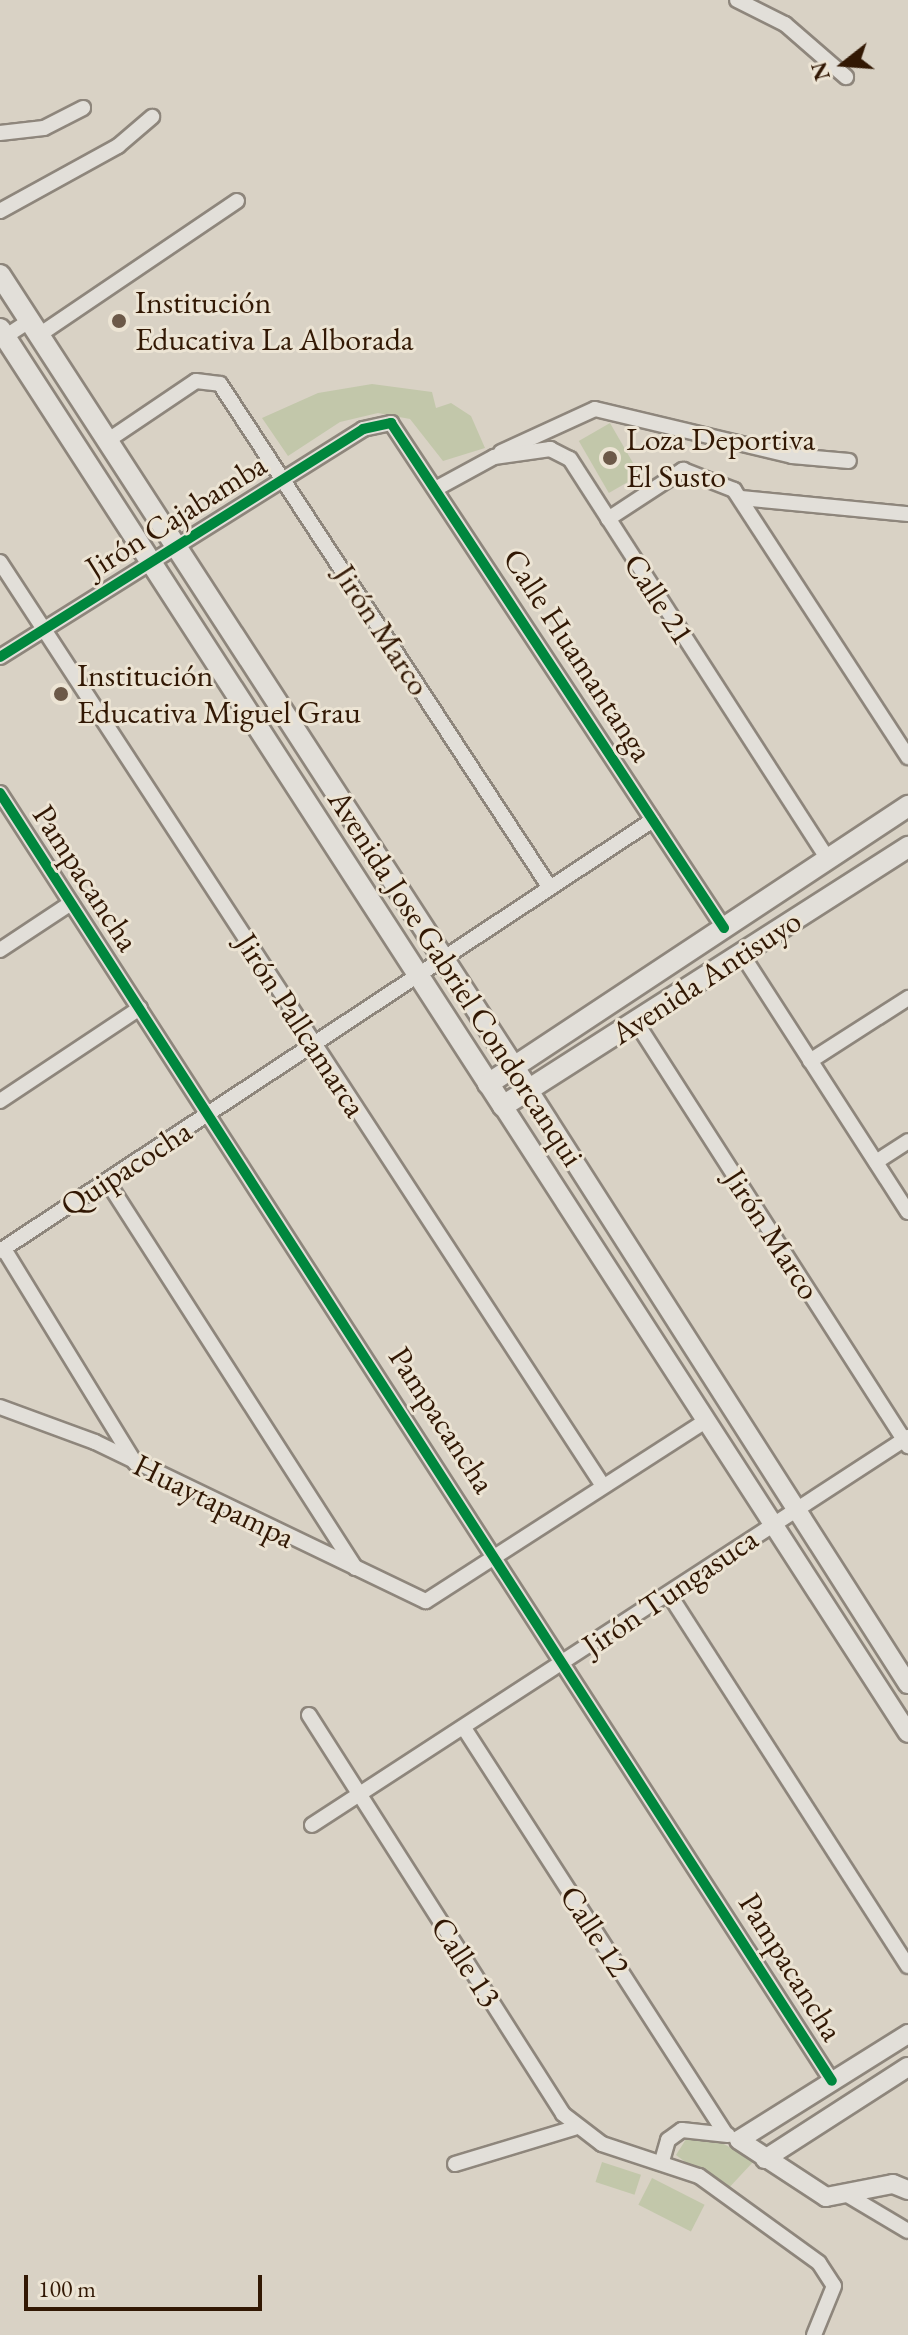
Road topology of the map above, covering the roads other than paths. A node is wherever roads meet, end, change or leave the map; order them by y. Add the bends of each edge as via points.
1 (737, 0) edge
2 (846, 77) dead end
3 (83, 108) dead end
4 (152, 117) dead end
5 (0, 133) edge
6 (237, 201) dead end
7 (0, 211) edge
8 (0, 275) edge
9 (34, 328) junction
10 (2, 335) edge
11 (381, 422) joint
12 (107, 441) junction
13 (494, 457) junction
14 (849, 461) dead end
15 (284, 479) junction
16 (439, 487) junction
17 (741, 498) junction
18 (908, 514) edge
19 (608, 519) junction
20 (177, 547) junction
21 (0, 562) edge
22 (150, 563) junction
23 (43, 630) junction
24 (0, 657) edge
25 (908, 757) edge
26 (1, 798) edge
27 (908, 806) edge
28 (653, 820) junction
29 (908, 847) edge
30 (827, 858) junction
31 (550, 888) junction
32 (71, 903) junction
33 (724, 928) junction
34 (0, 950) edge
35 (741, 953) junction
36 (443, 959) junction
37 (416, 977) junction
38 (908, 998) edge
39 (140, 1008) junction
40 (636, 1022) junction
41 (314, 1045) junction
42 (810, 1061) junction
43 (513, 1066) junction
44 (488, 1084) junction
45 (528, 1089) junction
46 (0, 1101) edge
47 (503, 1106) junction
48 (210, 1113) junction
49 (908, 1141) edge
50 (876, 1162) junction
51 (107, 1181) junction
52 (908, 1212) edge
53 (2, 1250) edge
54 (0, 1407) edge
55 (707, 1420) junction
56 (907, 1441) edge
57 (135, 1463) junction
58 (603, 1486) junction
59 (796, 1507) junction
60 (773, 1522) junction
61 (498, 1554) junction
62 (356, 1570) junction
63 (669, 1594) junction
64 (566, 1662) junction
65 (908, 1684) edge
66 (309, 1715) dead end
67 (464, 1728) junction
68 (908, 1733) edge
69 (359, 1795) junction
70 (312, 1825) dead end
71 (908, 1966) edge
72 (908, 2034) edge
73 (908, 2067) edge
74 (832, 2081) junction
75 (574, 2128) junction
76 (732, 2137) junction
77 (765, 2159) junction
78 (662, 2161) junction
79 (455, 2164) dead end
80 (908, 2190) edge
81 (846, 2194) junction
82 (908, 2231) edge
83 (814, 2335) edge

1 - 2 street via 785,24
3 - 5 street via 44,128
4 - 7 street via 118,146
6 - 9 street
8 - 9 main road, Avenida Jose Gabriel Condorcanqui
9 - 10 street
9 - 12 main road, Avenida Jose Gabriel Condorcanqui
10 - 22 main road, Avenida Jose Gabriel Condorcanqui
11 - 15 street, Jirón Cajabamba
11 - 16 street, Calle Huamantanga via 401,429
12 - 15 street, Jirón Marco via 209,377
12 - 20 main road, Avenida Jose Gabriel Condorcanqui
13 - 14 street via 595,409 792,456
13 - 16 street, Calle 21
13 - 19 street, Calle 21 via 562,451
15 - 20 street, Jirón Cajabamba
15 - 31 street, Jirón Marco
16 - 28 street, Calle Huamantanga
17 - 18 street
17 - 19 street via 690,468
17 - 25 street
19 - 30 street, Calle 21
20 - 22 street, Jirón Cajabamba
20 - 36 main road, Avenida Jose Gabriel Condorcanqui
21 - 23 street, Jirón Pallcamarca
22 - 23 street, Jirón Cajabamba
22 - 37 main road, Avenida Jose Gabriel Condorcanqui
23 - 24 street, Jirón Cajabamba
23 - 41 street, Jirón Pallcamarca
26 - 32 street, Pampacancha
27 - 30 main road, Avenida Antisuyo
28 - 31 street, Quipacocha
28 - 33 street, Calle Huamantanga
29 - 35 main road, Avenida Antisuyo
30 - 33 main road, Avenida Antisuyo
31 - 36 street, Quipacocha
32 - 34 street
32 - 39 street, Pampacancha
33 - 43 main road, Avenida Antisuyo
35 - 40 main road, Avenida Antisuyo
35 - 42 street
36 - 37 street, Quipacocha
36 - 43 main road, Avenida Jose Gabriel Condorcanqui
37 - 41 street, Quipacocha
37 - 44 main road, Avenida Jose Gabriel Condorcanqui
38 - 42 street
39 - 46 street
39 - 48 street, Pampacancha
40 - 45 main road, Avenida Antisuyo
40 - 56 street, Jirón Marco
41 - 48 street, Quipacocha
41 - 58 street, Jirón Pallcamarca
42 - 50 street
43 - 44 main road, Avenida Antisuyo
43 - 45 main road, Avenida Jose Gabriel Condorcanqui
44 - 47 main road, Avenida Jose Gabriel Condorcanqui
45 - 47 main road, Avenida Antisuyo
45 - 59 street, Avenida Jose Gabriel Condorcanqui
47 - 55 street, Avenida Jose Gabriel Condorcanqui
48 - 51 street, Quipacocha
48 - 61 street, Pampacancha
49 - 50 street
50 - 52 street
51 - 53 street, Quipacocha
51 - 62 street
53 - 57 street
54 - 57 street, Huaytapampa
55 - 58 street
55 - 60 street, Avenida Jose Gabriel Condorcanqui
56 - 59 street, Jirón Tungasuca
57 - 62 street, Huaytapampa
58 - 61 street
59 - 60 street, Jirón Tungasuca
59 - 65 street, Avenida Jose Gabriel Condorcanqui
60 - 63 street, Jirón Tungasuca
60 - 68 street, Avenida Jose Gabriel Condorcanqui
61 - 62 street, Huaytapampa via 426,1601
61 - 64 street, Pampacancha
63 - 64 street, Jirón Tungasuca
63 - 71 street
64 - 67 street, Jirón Tungasuca
64 - 74 street, Pampacancha
66 - 69 street, Calle 13
67 - 69 street, Jirón Tungasuca
67 - 76 street, Calle 12
69 - 70 street, Jirón Tungasuca
69 - 75 street, Calle 13
72 - 74 street
73 - 77 street
74 - 76 street
75 - 78 street via 602,2144
75 - 79 street
76 - 77 street
76 - 78 street via 682,2130 668,2140
77 - 81 street via 812,2192
78 - 83 street via 699,2176 828,2272 834,2286
80 - 81 street via 893,2184
81 - 82 street

